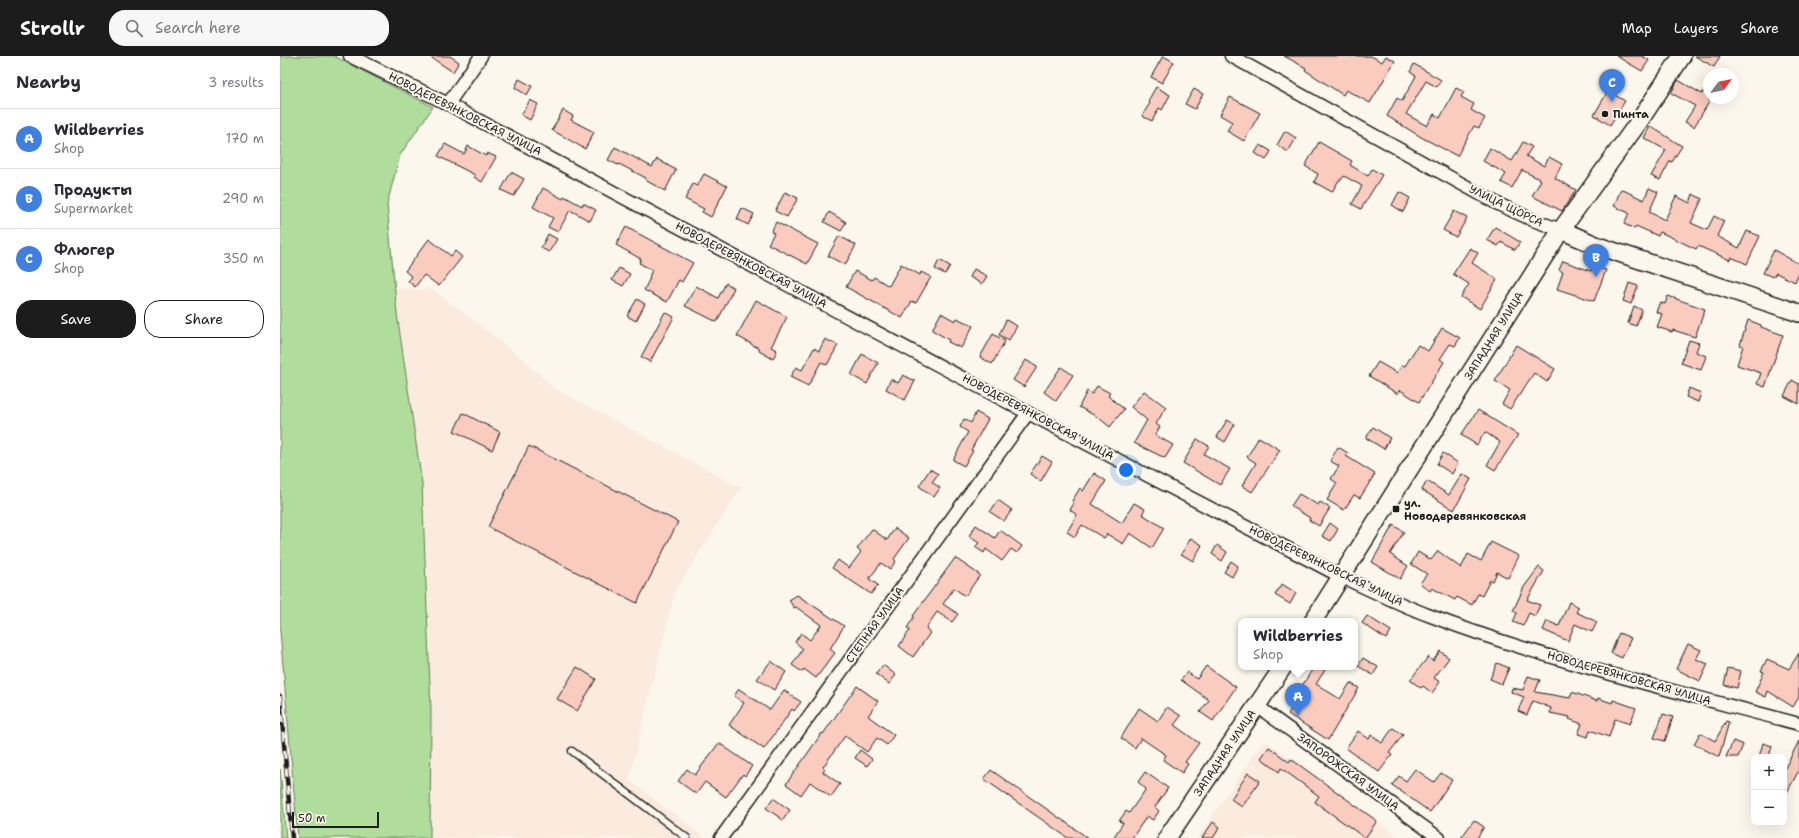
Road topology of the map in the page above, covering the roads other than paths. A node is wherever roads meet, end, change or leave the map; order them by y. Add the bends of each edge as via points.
1 (350, 56) edge
2 (481, 56) edge
3 (1231, 56) edge
4 (1682, 56) edge
5 (448, 104) junction
6 (1561, 230) junction
7 (1799, 313) edge
8 (1028, 413) junction
9 (1342, 577) junction
10 (1315, 618) edge
11 (1281, 670) edge
12 (1257, 706) junction
13 (1799, 724) edge
14 (572, 751) dead end
15 (687, 838) edge
16 (721, 838) edge
17 (1167, 838) edge
18 (1439, 838) edge

1 - 5 street, НОВОДЕРЕВЯНКОВСКАЯ УЛИЦА
2 - 5 street
3 - 6 street, УЛИЦА ЩОРСА via 1498,204
4 - 6 main road, ЗАПАДНАЯ УЛИЦА
5 - 8 street, НОВОДЕРЕВЯНКОВСКАЯ УЛИЦА
6 - 7 main road, УЛИЦА ЩОРСА via 1598,246
6 - 9 main road, ЗАПАДНАЯ УЛИЦА
8 - 9 street, НОВОДЕРЕВЯНКОВСКАЯ УЛИЦА
8 - 16 street, СТЕПНАЯ УЛИЦА
9 - 10 main road, ЗАПАДНАЯ УЛИЦА
9 - 13 street, НОВОДЕРЕВЯНКОВСКАЯ УЛИЦА via 1426,614 1565,661
11 - 12 main road, ЗАПАДНАЯ УЛИЦА
12 - 17 main road, ЗАПАДНАЯ УЛИЦА
12 - 18 street, ЗАПОРОЖСКАЯ УЛИЦА
14 - 15 lane

